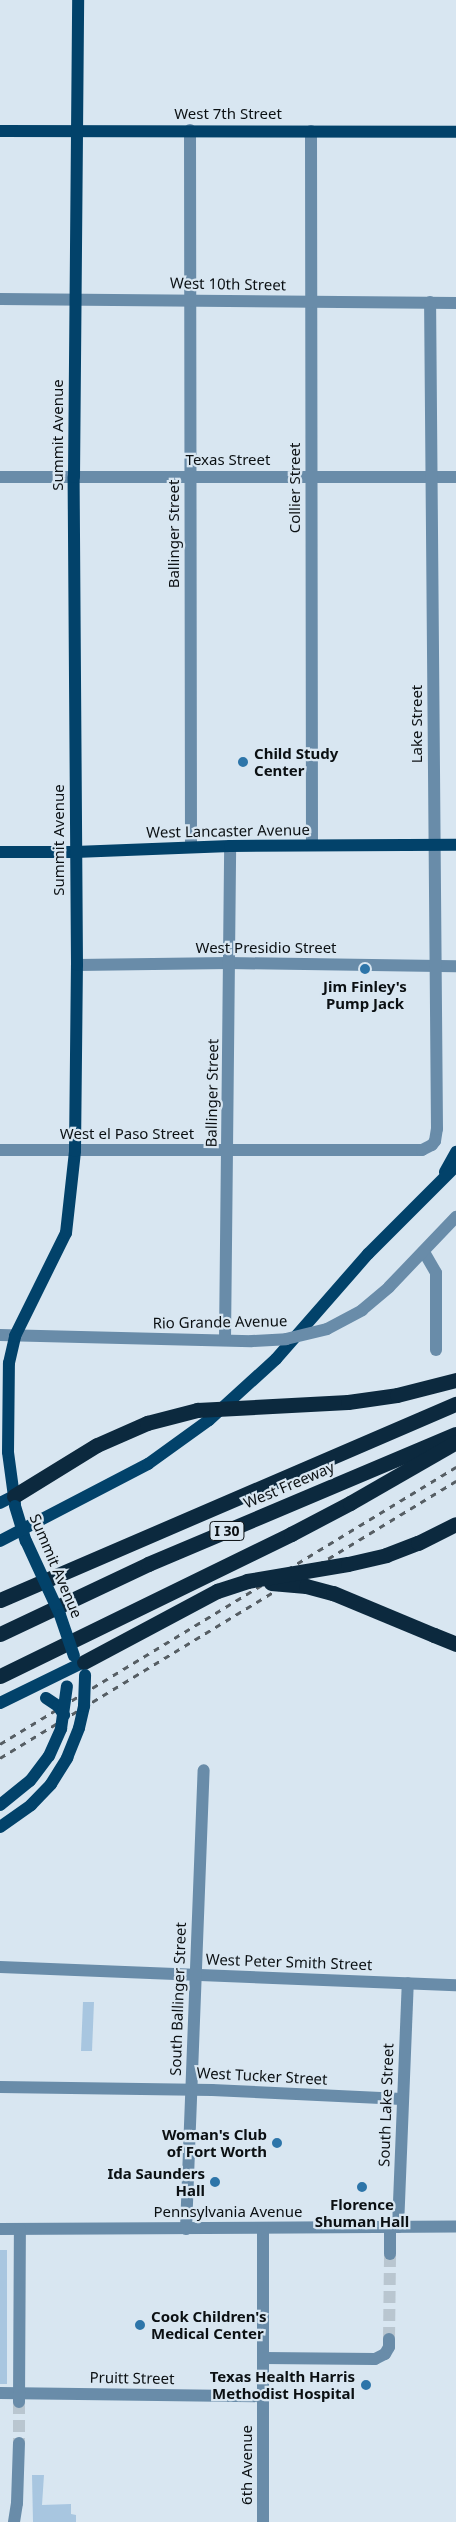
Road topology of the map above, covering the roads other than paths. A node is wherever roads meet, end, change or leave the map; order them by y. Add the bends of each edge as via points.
1 (78, 0) edge
2 (77, 130) junction
3 (190, 130) junction
4 (0, 131) edge
5 (311, 131) junction
6 (456, 132) edge
7 (0, 299) edge
8 (75, 299) junction
9 (190, 300) junction
10 (311, 301) junction
11 (430, 302) junction
12 (456, 302) edge
13 (191, 476) junction
14 (311, 476) junction
15 (0, 477) edge
16 (74, 477) junction
17 (432, 477) junction
18 (456, 477) edge
19 (312, 845) junction
20 (434, 845) junction
21 (456, 845) edge
22 (230, 846) junction
23 (191, 847) junction
24 (0, 852) edge
25 (75, 852) junction
26 (229, 964) junction
27 (76, 965) junction
28 (436, 965) junction
29 (456, 966) edge
30 (432, 1146) joint
31 (0, 1150) edge
32 (227, 1150) junction
33 (75, 1151) junction
34 (456, 1152) edge
35 (456, 1166) edge
36 (440, 1184) junction
37 (456, 1217) edge
38 (424, 1252) junction
39 (0, 1335) edge
40 (15, 1336) junction
41 (225, 1340) junction
42 (436, 1350) dead end
43 (456, 1380) edge
44 (456, 1404) edge
45 (456, 1434) edge
46 (456, 1442) edge
47 (14, 1501) junction
48 (0, 1503) edge
49 (456, 1524) edge
50 (0, 1541) edge
51 (217, 1592) junction
52 (0, 1600) edge
53 (0, 1634) edge
54 (456, 1644) edge
55 (81, 1664) junction
56 (67, 1671) junction
57 (0, 1676) edge
58 (13, 1697) junction
59 (0, 1703) edge
60 (64, 1715) junction
61 (204, 1770) dead end
62 (0, 1805) edge
63 (0, 1827) edge
64 (0, 1967) edge
65 (196, 1974) junction
66 (408, 1983) junction
67 (456, 1985) edge
68 (0, 2087) edge
69 (191, 2089) junction
70 (402, 2099) junction
71 (394, 2227) junction
72 (456, 2227) edge
73 (0, 2228) edge
74 (20, 2228) junction
75 (264, 2228) junction
76 (186, 2229) junction
77 (390, 2254) tunnel mouth
78 (389, 2339) tunnel mouth
79 (264, 2358) junction
80 (0, 2393) edge
81 (264, 2396) junction
82 (19, 2397) junction
83 (19, 2443) tunnel mouth
84 (17, 2503) junction
85 (14, 2522) edge
86 (22, 2522) edge
87 (263, 2522) edge

1 - 2 main road, Summit Avenue
2 - 3 main road, West 7th Street
2 - 4 main road, West 7th Street
2 - 8 main road, Summit Avenue
3 - 5 main road, West 7th Street
3 - 9 street, Ballinger Street
5 - 6 main road, West 7th Street
5 - 10 street, Collier Street
7 - 8 street, West 10th Street
8 - 9 street, West 10th Street
8 - 16 main road, Summit Avenue
9 - 10 street, West 10th Street
9 - 13 street, Ballinger Street
10 - 11 street, West 10th Street
10 - 14 street, Collier Street
11 - 12 street, West 10th Street
11 - 17 street, Lake Street
13 - 14 street, Texas Street
13 - 16 street, Texas Street
13 - 23 street, Ballinger Street
14 - 17 street, Texas Street
14 - 19 street, Collier Street
15 - 16 street, Texas Street
16 - 25 main road, Summit Avenue
17 - 18 street, Texas Street
17 - 20 street, Lake Street
19 - 20 main road, West Lancaster Avenue
19 - 22 main road, West Lancaster Avenue
20 - 21 main road, West Lancaster Avenue
20 - 28 street, Lake Street
22 - 23 main road, West Lancaster Avenue
22 - 26 street, Ballinger Street
23 - 25 main road, West Lancaster Avenue
24 - 25 main road, West Lancaster Avenue
25 - 27 main road, Summit Avenue
26 - 27 street, West Presidio Street
26 - 28 street, West Presidio Street
26 - 32 street, Ballinger Street
27 - 33 main road, Summit Avenue
28 - 29 street, West Presidio Street
28 - 30 street, Lake Street via 437,1129
30 - 32 street, West el Paso Street via 422,1150
31 - 33 street, West el Paso Street
32 - 33 street, West el Paso Street
32 - 41 street, Ballinger Street
33 - 40 main road, Summit Avenue via 66,1233
34 - 36 main road
35 - 36 main road
36 - 50 main road via 368,1254 276,1359 209,1420 148,1464
37 - 38 street, Rio Grande Avenue
38 - 41 street, Rio Grande Avenue, bridge via 389,1287 352,1317 321,1330 271,1340
38 - 42 street via 436,1273
39 - 40 street, Rio Grande Avenue
40 - 41 street, Rio Grande Avenue
40 - 47 main road, Summit Avenue via 9,1363 8,1404 8,1452
43 - 47 highway, bridge via 397,1395 348,1402 213,1407 181,1413 147,1423 97,1445
44 - 52 highway, West Freeway / I 30
45 - 53 highway, West Freeway / I 30 via 148,1564
46 - 57 highway via 292,1534
47 - 48 main road
47 - 55 main road, Summit Avenue, bridge via 26,1541
49 - 51 highway, bridge via 386,1556 248,1581
51 - 54 highway, bridge via 270,1583 306,1586 346,1598
51 - 55 highway
55 - 56 main road
55 - 63 main road, bridge via 84,1706 74,1743 52,1784 31,1805
56 - 58 main road
56 - 60 main road, bridge
58 - 59 main road
58 - 60 main road, bridge via 46,1698
60 - 62 main road, bridge via 49,1756 30,1781
61 - 65 street, South Ballinger Street
64 - 65 street, West Peter Smith Street
65 - 66 street, West Peter Smith Street
65 - 69 street, South Ballinger Street
66 - 67 street, West Peter Smith Street
66 - 70 street, South Lake Street
68 - 69 street, West Tucker Street
69 - 70 street, West Tucker Street
69 - 76 street, South Ballinger Street
70 - 71 street, South Lake Street
71 - 72 street, Pennsylvania Avenue
71 - 75 street, Pennsylvania Avenue
71 - 77 street, South Lake Street
73 - 74 street, Pennsylvania Avenue
74 - 76 street, Pennsylvania Avenue
74 - 82 street
75 - 76 street, Pennsylvania Avenue
75 - 79 street, 6th Avenue
78 - 79 street via 385,2354 374,2359
79 - 81 street, 6th Avenue
80 - 82 street, Pruitt Street
81 - 82 street, Pruitt Street
81 - 87 street, 6th Avenue
83 - 84 street
84 - 85 street
84 - 86 street

